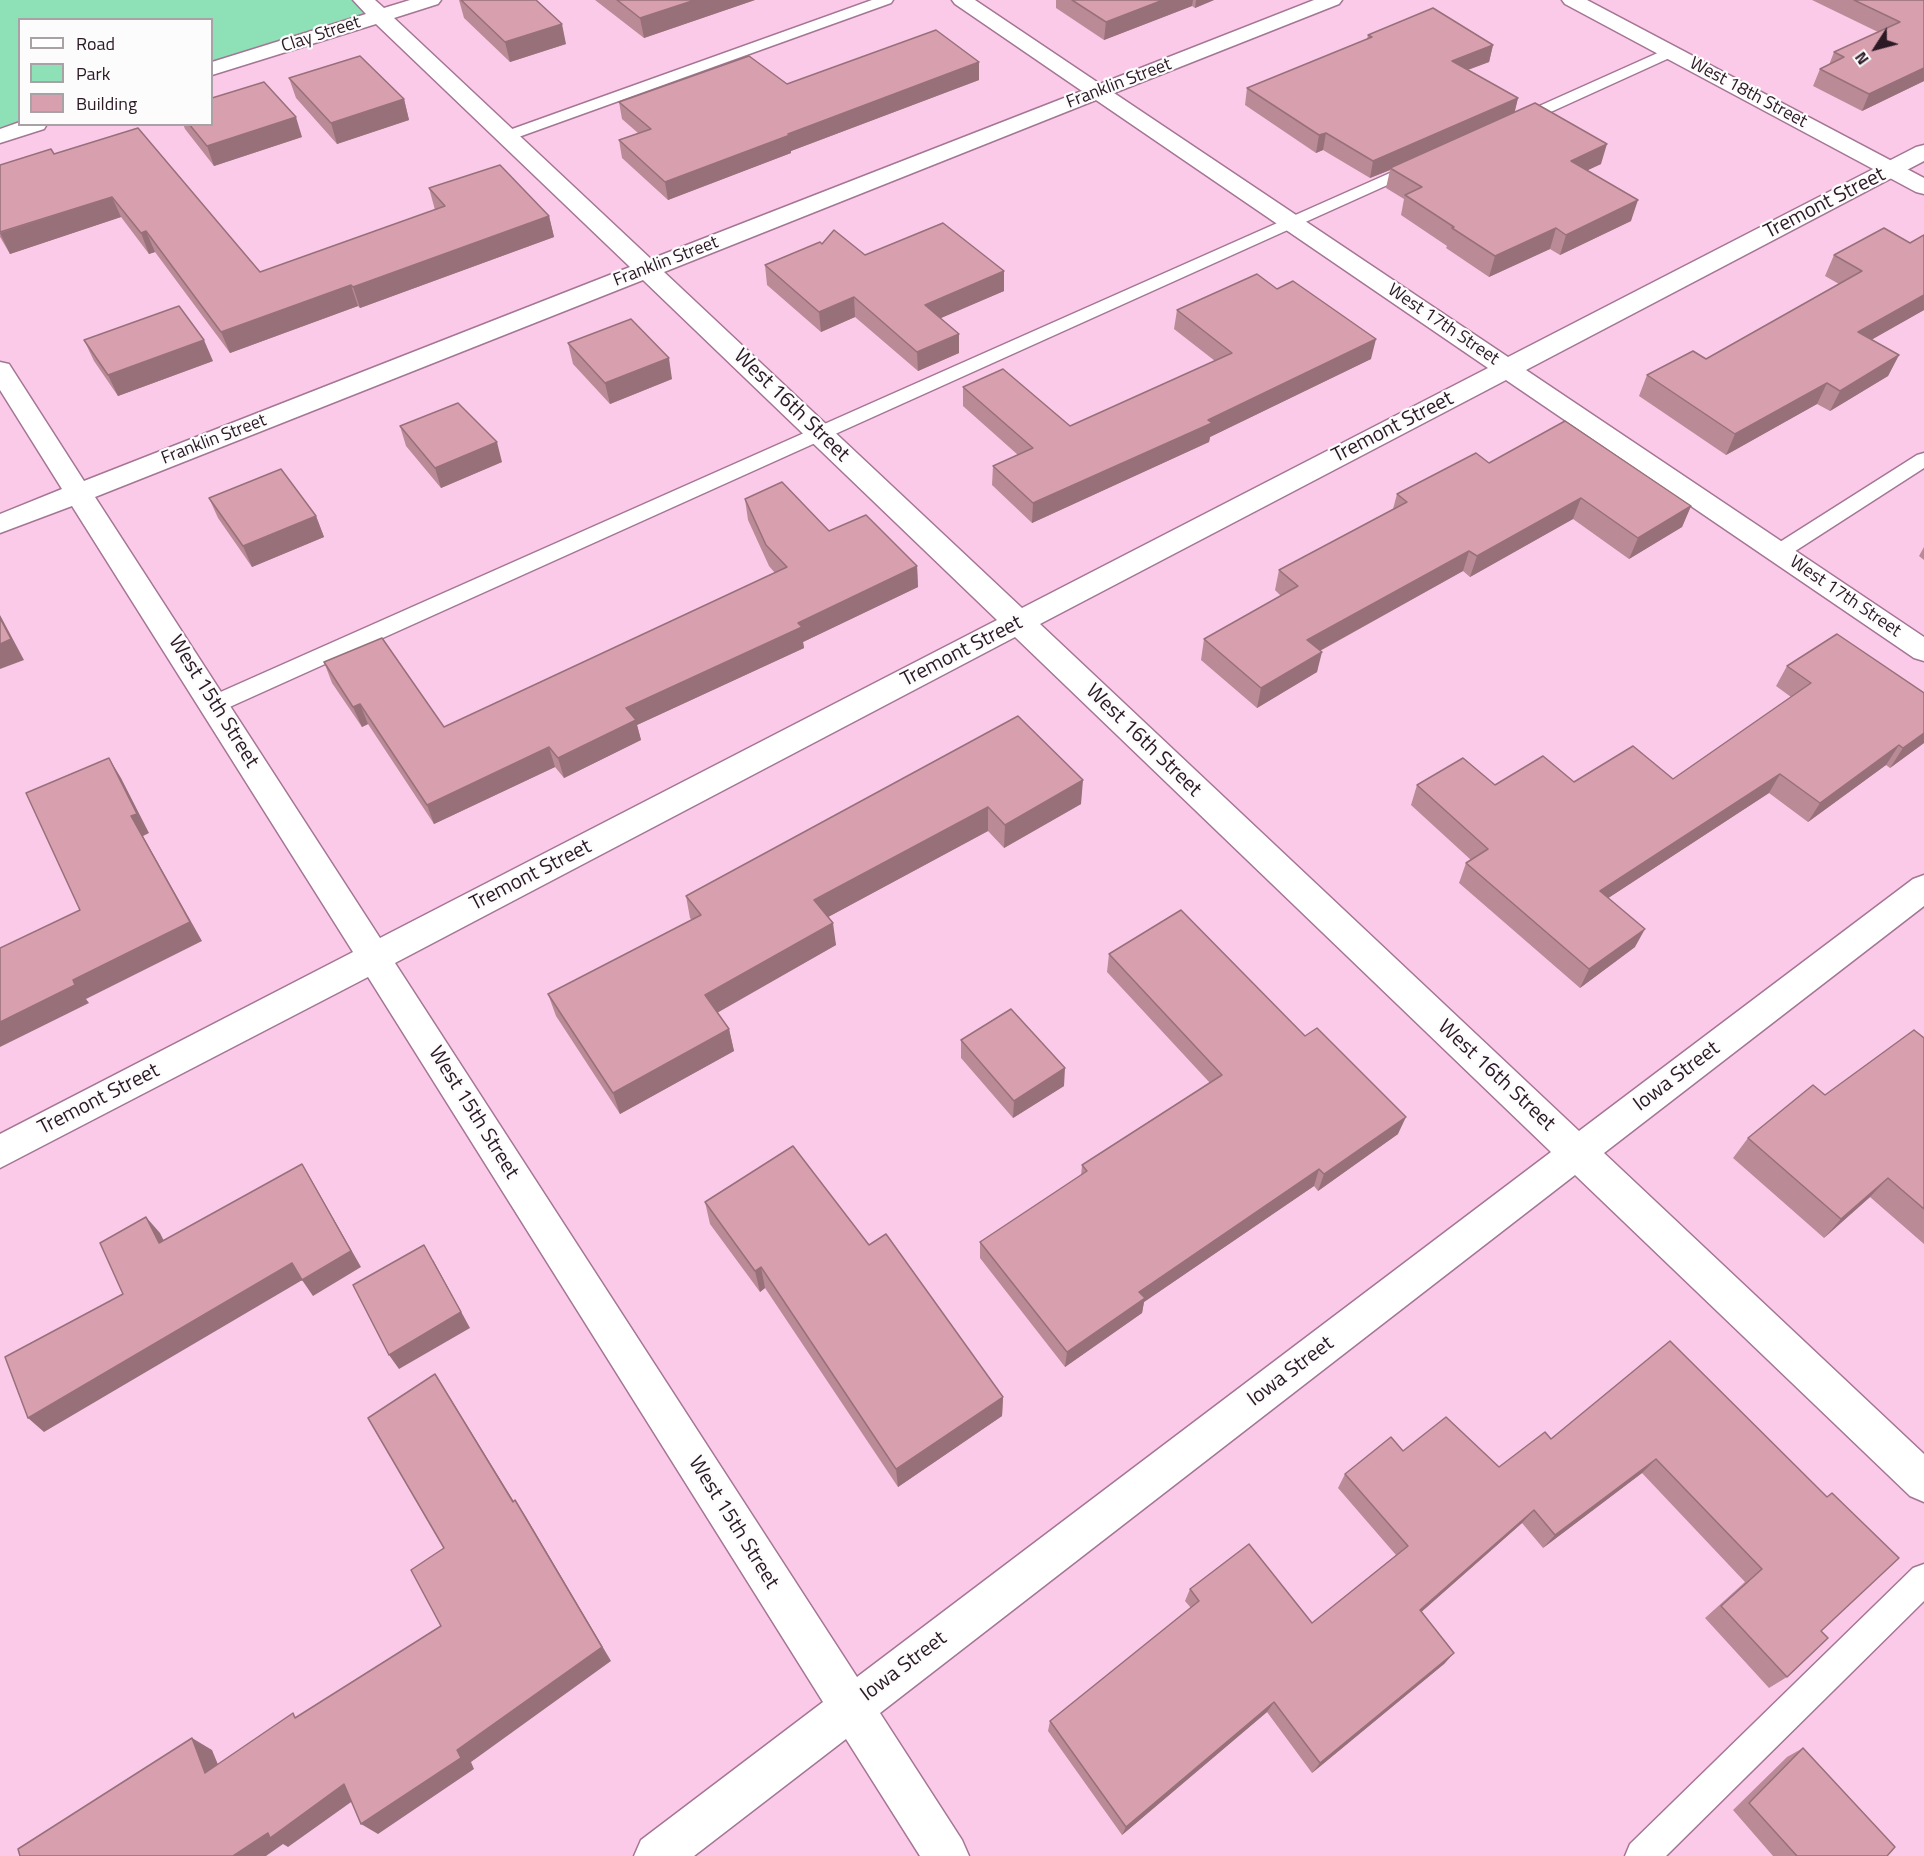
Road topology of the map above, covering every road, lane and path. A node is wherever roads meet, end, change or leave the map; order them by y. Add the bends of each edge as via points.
1 (431, 0) edge
2 (886, 0) edge
3 (962, 0) edge
4 (1332, 0) edge
5 (1572, 0) edge
6 (372, 8) edge
7 (1671, 52) junction
8 (213, 69) edge
9 (1098, 92) junction
10 (30, 126) edge
11 (1497, 130) edge
12 (0, 136) edge
13 (507, 136) junction
14 (1924, 152) edge
15 (1432, 159) edge
16 (1891, 170) junction
17 (1924, 187) edge
18 (1292, 223) junction
19 (647, 270) junction
20 (1508, 369) junction
21 (0, 370) edge
22 (819, 433) junction
23 (1924, 459) edge
24 (79, 493) junction
25 (0, 524) edge
26 (1779, 552) junction
27 (1019, 623) junction
28 (1924, 651) edge
29 (215, 704) junction
30 (1924, 888) edge
31 (374, 958) junction
32 (0, 1152) edge
33 (1577, 1153) junction
34 (1924, 1482) edge
35 (1924, 1579) edge
36 (851, 1708) junction
37 (657, 1856) edge
38 (946, 1856) edge
39 (1642, 1856) edge

1 - 6 street, Clay Street
2 - 13 lane
3 - 9 street, West 17th Street
4 - 9 street, Franklin Street
5 - 7 street, West 18th Street
6 - 8 street, Clay Street
6 - 13 street, West 16th Street
7 - 11 lane
7 - 16 street, West 18th Street
9 - 18 street, West 17th Street
9 - 19 street, Franklin Street
10 - 12 street
13 - 19 street, West 16th Street
14 - 16 street, Tremont Street
15 - 18 lane
16 - 17 street, West 18th Street
16 - 20 street, Tremont Street
18 - 20 street, West 17th Street
18 - 22 lane
19 - 22 street, West 16th Street
19 - 24 street, Franklin Street
20 - 26 street, West 17th Street
20 - 27 street, Tremont Street
21 - 24 street, West 15th Street
22 - 27 street, West 16th Street
22 - 29 lane
23 - 26 lane
24 - 25 street, Franklin Street
24 - 29 street, West 15th Street
26 - 28 street, West 17th Street
27 - 31 street, Tremont Street
27 - 33 street, West 16th Street
29 - 31 street, West 15th Street
30 - 33 street, Iowa Street
31 - 32 street, Tremont Street
31 - 36 street, West 15th Street
33 - 34 street, West 16th Street
33 - 36 street, Iowa Street
35 - 39 lane
36 - 37 street, Iowa Street
36 - 38 street, West 15th Street

